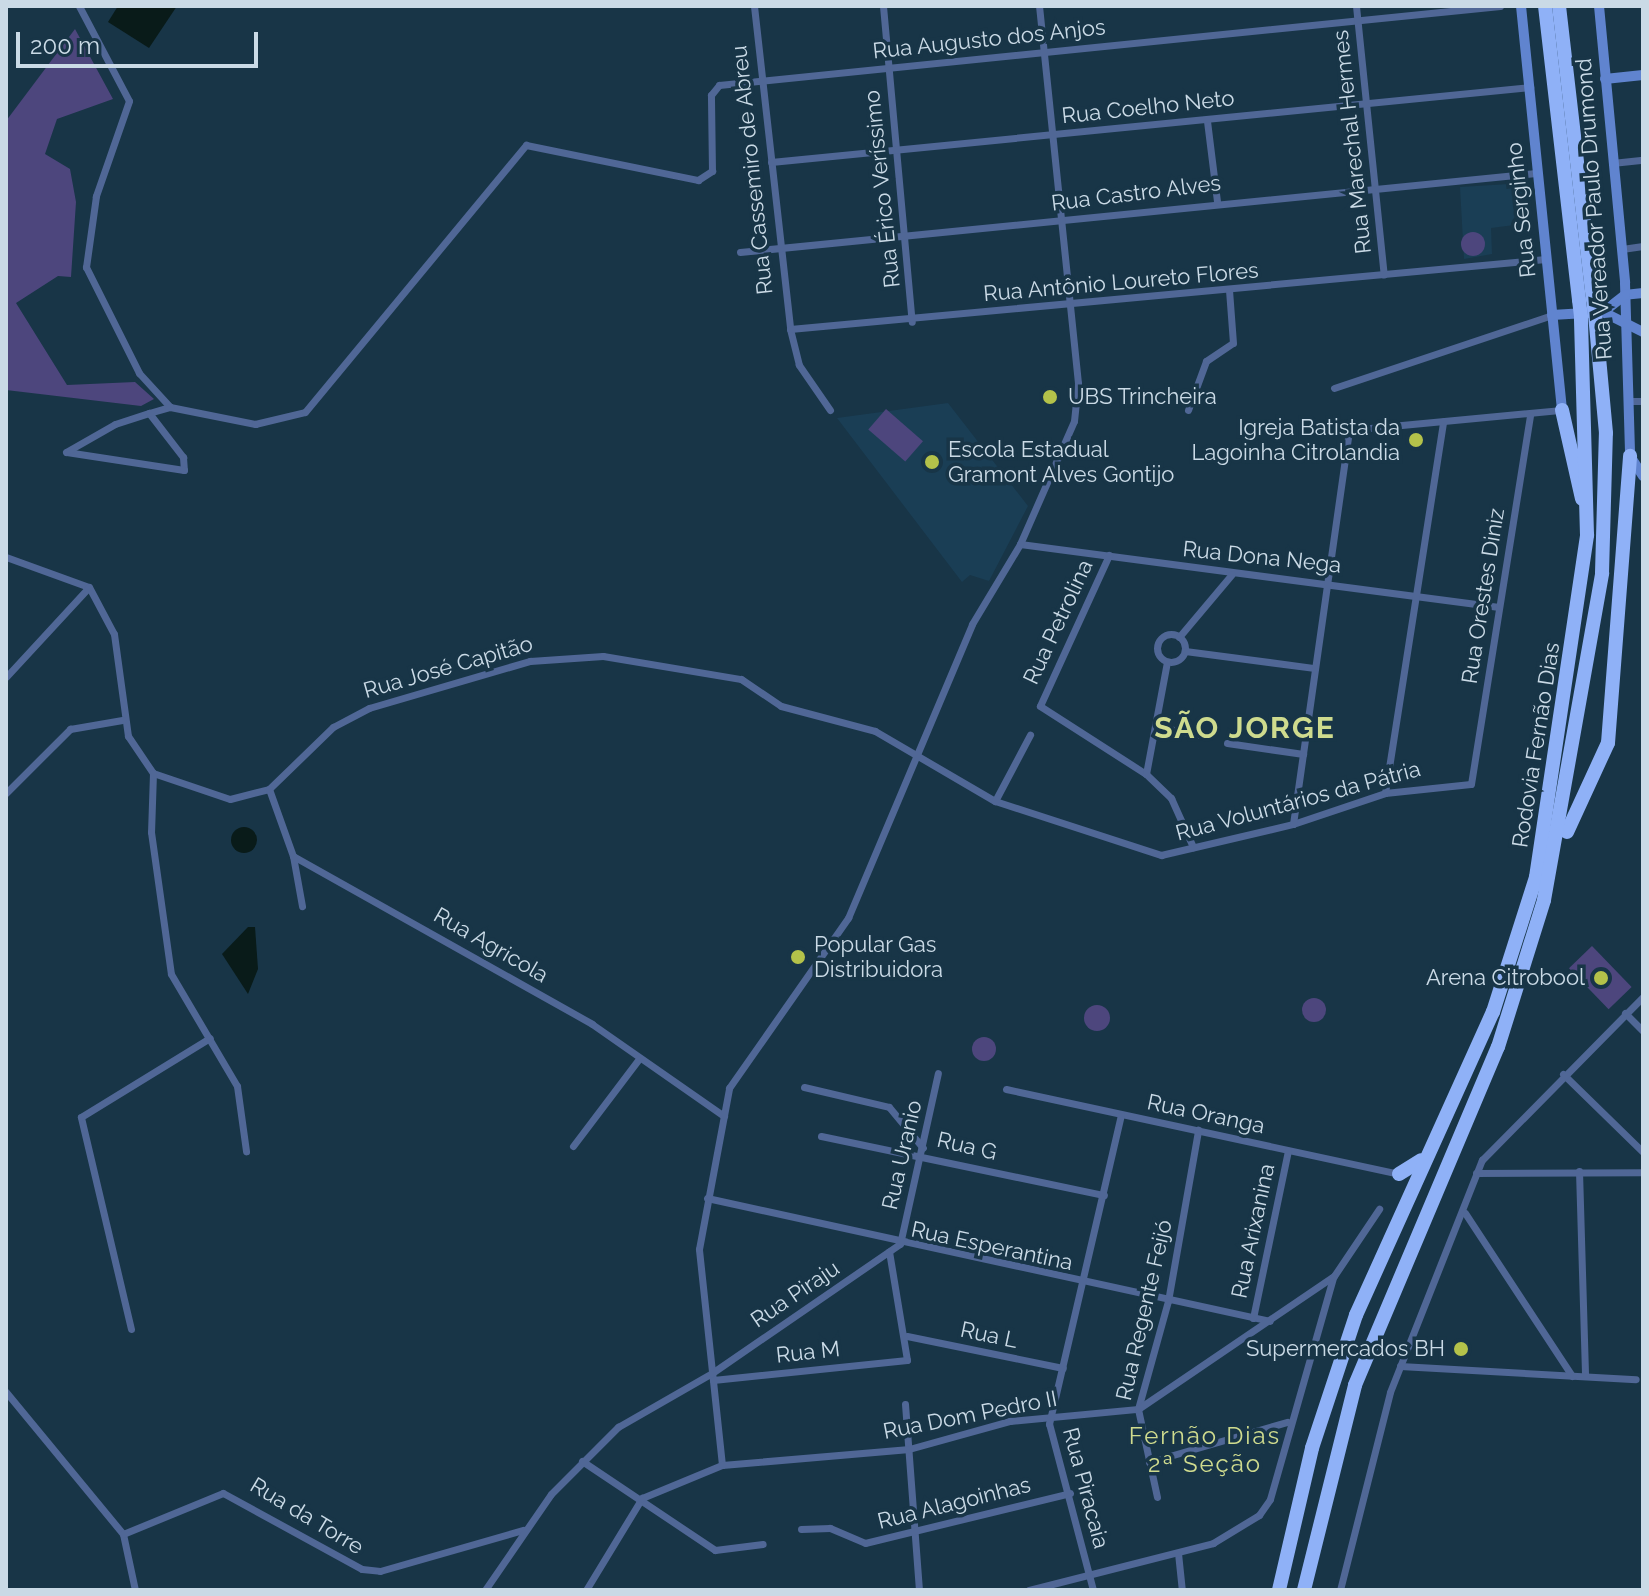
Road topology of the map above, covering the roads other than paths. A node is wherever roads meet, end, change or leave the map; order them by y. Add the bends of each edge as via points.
1 (79, 6) edge
2 (754, 6) edge
3 (883, 6) edge
4 (1039, 6) edge
5 (1356, 6) edge
6 (1500, 6) edge
7 (1521, 6) edge
8 (1545, 6) edge
9 (1559, 6) edge
10 (1599, 6) edge
11 (1357, 19) junction
12 (1045, 54) junction
13 (888, 66) junction
14 (1643, 75) edge
15 (1605, 79) junction
16 (759, 81) junction
17 (1530, 87) junction
18 (1366, 106) junction
19 (1207, 121) junction
20 (1055, 136) junction
21 (896, 151) junction
22 (1643, 160) edge
23 (771, 162) junction
24 (1612, 163) junction
25 (1536, 173) junction
26 (1373, 190) junction
27 (1217, 201) junction
28 (1063, 220) junction
29 (906, 237) junction
30 (1643, 246) edge
31 (778, 248) junction
32 (1622, 249) junction
33 (740, 252) dead end
34 (1546, 259) junction
35 (1384, 275) junction
36 (1229, 290) junction
37 (1643, 293) edge
38 (1625, 295) junction
39 (1586, 300) junction
40 (1070, 302) junction
41 (1552, 315) junction
42 (1593, 315) junction
43 (912, 322) junction
44 (1625, 326) junction
45 (790, 329) junction
46 (1643, 332) edge
47 (1334, 388) dead end
48 (1628, 401) junction
49 (1643, 401) edge
50 (170, 407) junction
51 (830, 410) dead end
52 (1188, 410) dead end
53 (1562, 410) junction
54 (149, 413) junction
55 (1530, 414) junction
56 (1443, 422) junction
57 (1630, 456) junction
58 (1643, 476) edge
59 (1020, 544) junction
60 (1109, 555) junction
61 (6, 557) edge
62 (1232, 574) junction
63 (1329, 582) junction
64 (89, 587) junction
65 (1581, 589) junction
66 (1415, 595) junction
67 (1499, 607) junction
68 (1179, 637) junction
69 (1185, 651) junction
70 (1167, 662) junction
71 (1315, 668) junction
72 (6, 677) edge
73 (122, 720) junction
74 (1158, 727) junction
75 (1030, 735) dead end
76 (1205, 736) dead end
77 (1227, 743) dead end
78 (1303, 754) junction
79 (915, 755) junction
80 (153, 773) junction
81 (1146, 774) junction
82 (1471, 784) joint
83 (269, 789) junction
84 (6, 793) edge
85 (1385, 793) junction
86 (995, 801) junction
87 (1293, 824) junction
88 (1193, 847) junction
89 (293, 856) junction
90 (1544, 900) junction
91 (302, 906) dead end
92 (1643, 997) edge
93 (1625, 1013) junction
94 (1643, 1031) edge
95 (210, 1038) junction
96 (638, 1060) junction
97 (938, 1073) dead end
98 (1563, 1074) junction
99 (804, 1087) dead end
100 (1006, 1089) dead end
101 (1121, 1115) junction
102 (724, 1116) junction
103 (1198, 1130) junction
104 (821, 1136) dead end
105 (1432, 1143) junction
106 (573, 1146) dead end
107 (246, 1151) dead end
108 (922, 1151) junction
109 (1288, 1151) junction
110 (1643, 1152) edge
111 (1579, 1171) junction
112 (1643, 1172) edge
113 (1476, 1173) junction
114 (1399, 1174) joint
115 (1104, 1195) junction
116 (707, 1198) junction
117 (1379, 1209) dead end
118 (1465, 1213) junction
119 (900, 1244) junction
120 (889, 1251) junction
121 (1334, 1276) junction
122 (1083, 1284) junction
123 (1168, 1301) junction
124 (1253, 1318) junction
125 (1270, 1321) junction
126 (131, 1329) dead end
127 (907, 1336) junction
128 (1400, 1366) junction
129 (1063, 1368) junction
130 (712, 1376) junction
131 (1572, 1376) junction
132 (1585, 1376) junction
133 (1636, 1379) dead end
134 (6, 1392) edge
135 (905, 1404) dead end
136 (1138, 1409) junction
137 (1054, 1415) junction
138 (1287, 1422) junction
139 (909, 1449) junction
140 (582, 1461) junction
141 (1149, 1462) junction
142 (722, 1465) junction
143 (1070, 1493) junction
144 (1157, 1497) dead end
145 (642, 1498) junction
146 (801, 1529) dead end
147 (523, 1530) junction
148 (917, 1533) junction
149 (123, 1534) junction
150 (763, 1544) dead end
151 (1178, 1553) junction
152 (1090, 1574) junction
153 (135, 1590) edge
154 (485, 1590) edge
155 (586, 1590) edge
156 (919, 1590) edge
157 (1029, 1590) edge
158 (1093, 1590) edge
159 (1182, 1590) edge
160 (1279, 1590) edge
161 (1304, 1590) edge
162 (1340, 1590) edge

1 - 50 street via 129,101 96,196 86,267 139,373
2 - 16 street, Rua Cassemiro de Abreu
3 - 13 street, Rua Érico Veríssimo
4 - 12 street
5 - 11 street, Rua Marechal Hermes
6 - 11 street, Rua Augusto dos Anjos
7 - 17 street, Rua Serginho
8 - 39 highway, Rodovia Fernão Dias
9 - 39 highway, Rodovia Fernão Dias
10 - 15 street, Rua Vereador Paulo Drumond
11 - 12 street, Rua Augusto dos Anjos
11 - 18 street, Rua Marechal Hermes
12 - 13 street, Rua Augusto dos Anjos
12 - 20 street
13 - 16 street, Rua Augusto dos Anjos
13 - 21 street, Rua Érico Veríssimo
14 - 15 street
15 - 24 street, Rua Vereador Paulo Drumond
16 - 23 street, Rua Cassemiro de Abreu
16 - 50 street, Rua Augusto dos Anjos via 719,85 711,95 712,168 706,179 526,145 297,417 255,424
17 - 18 street, Rua Coelho Neto
17 - 25 street, Rua Serginho
18 - 19 street, Rua Coelho Neto
18 - 26 street, Rua Marechal Hermes
19 - 20 street, Rua Coelho Neto
19 - 27 street
20 - 21 street, Rua Coelho Neto
20 - 28 street
21 - 23 street, Rua Coelho Neto
21 - 29 street, Rua Érico Veríssimo
22 - 24 street
23 - 31 street, Rua Cassemiro de Abreu
24 - 32 street, Rua Vereador Paulo Drumond
25 - 26 street, Rua Castro Alves
25 - 34 street, Rua Serginho
26 - 27 street, Rua Castro Alves
26 - 35 street, Rua Marechal Hermes
27 - 28 street, Rua Castro Alves
28 - 29 street, Rua Castro Alves
28 - 40 street
29 - 31 street, Rua Castro Alves
29 - 43 street, Rua Érico Veríssimo
30 - 32 street
31 - 33 street, Rua Castro Alves
31 - 45 street, Rua Cassemiro de Abreu
32 - 38 street, Rua Vereador Paulo Drumond
34 - 35 street, Rua Antônio Loureto Flores
34 - 41 street, Rua Serginho
35 - 36 street, Rua Antônio Loureto Flores
36 - 40 street, Rua Antônio Loureto Flores
36 - 52 street via 1233,343 1206,361
37 - 38 street
38 - 42 street
38 - 44 street, Rua Vereador Paulo Drumond
39 - 42 highway, Rodovia Fernão Dias, bridge
40 - 43 street, Rua Antônio Loureto Flores
40 - 59 street via 1078,383 1074,421
41 - 42 street
41 - 47 street
41 - 53 street, Rua Serginho
42 - 44 street
42 - 65 highway, Rodovia Fernão Dias via 1590,481
42 - 90 highway, Rodovia Fernão Dias via 1606,433 1602,573
43 - 45 street, Rua Antônio Loureto Flores
44 - 46 street
44 - 48 street, Rua Vereador Paulo Drumond
45 - 51 street via 799,365
48 - 49 street
48 - 57 street, Rua Vereador Paulo Drumond
50 - 54 street
53 - 55 street
53 - 65 highway via 1582,492
54 - 54 street via 183,457 184,470 66,452
55 - 56 street
55 - 67 street, Rua Orestes Diniz
56 - 63 street via 1349,430
56 - 66 street
57 - 58 street
57 - 90 highway via 1608,743 1569,824
59 - 60 street, Rua Dona Nega
59 - 79 street via 972,624 958,670
60 - 62 street, Rua Dona Nega
60 - 81 street, Rua Petrolina via 1039,703
61 - 64 street
62 - 63 street, Rua Dona Nega
62 - 68 street
63 - 66 street, Rua Dona Nega
63 - 71 street
64 - 72 street
64 - 73 street via 114,634
65 - 105 highway, Rodovia Fernão Dias via 1536,877 1493,1012
66 - 67 street, Rua Dona Nega
66 - 85 street
67 - 82 street, Rua Orestes Diniz
68 - 69 street
68 - 70 street via 1159,640 1157,653
69 - 70 street
69 - 71 street
70 - 74 street
71 - 78 street
73 - 80 street
73 - 84 street via 70,729
74 - 76 street
74 - 81 street
75 - 86 street
77 - 78 street
78 - 87 street
79 - 83 street, Rua José Capitão via 875,731 781,706 719,672 555,656 350,715
79 - 86 street, Rua Voluntários da Pátria
79 - 102 street via 848,918 729,1088
80 - 83 street, Rua José Capitão via 230,799
80 - 95 street via 151,832 171,974
81 - 88 street via 1171,798
82 - 85 street, Rua Voluntários da Pátria
83 - 89 street
85 - 87 street, Rua Voluntários da Pátria
86 - 88 street, Rua Voluntários da Pátria via 1144,852
87 - 88 street, Rua Voluntários da Pátria
89 - 91 street
89 - 96 street, Rua Agricola via 592,1024
90 - 161 highway, Rodovia Fernão Dias via 1498,1047 1355,1385
92 - 93 street
93 - 94 street
93 - 98 street
95 - 107 street via 244,1105
95 - 126 street via 81,1117
96 - 102 street, Rua Agricola
96 - 106 street
97 - 108 street, Rua Uranio
98 - 110 street
98 - 113 street
99 - 108 street via 889,1107
100 - 101 street, Rua Oranga
101 - 103 street, Rua Oranga
101 - 115 street, Rua Piracaia
102 - 116 street
103 - 109 street, Rua Oranga
103 - 123 street, Rua Regente Feijó
104 - 108 street, Rua G
105 - 114 highway via 1415,1170
105 - 160 highway, Rodovia Fernão Dias via 1334,1374
108 - 115 street, Rua G
108 - 119 street, Rua Uranio
109 - 114 street, Rua Oranga
109 - 124 street, Rua Arixanina
111 - 112 street
111 - 113 street
111 - 132 street
113 - 118 street
115 - 122 street, Rua Piracaia
116 - 119 street, Rua Esperantina
116 - 130 street via 699,1249
117 - 121 street, Rua Dom Pedro II
118 - 128 street
118 - 131 street
119 - 120 street, Rua Piraju
119 - 122 street, Rua Esperantina
120 - 127 street
120 - 130 street, Rua Piraju
121 - 125 street, Rua Dom Pedro II
121 - 138 street
122 - 123 street, Rua Esperantina
122 - 129 street, Rua Piracaia
123 - 124 street, Rua Esperantina
123 - 136 street, Rua Regente Feijó
124 - 125 street, Rua Esperantina
125 - 136 street, Rua Dom Pedro II
127 - 129 street, Rua L
127 - 130 street, Rua M via 907,1360
128 - 131 street
128 - 162 street
129 - 137 street, Rua Piracaia
130 - 140 street, Rua Piraju via 618,1427
130 - 142 street
131 - 132 street
132 - 133 street
134 - 149 street
135 - 139 street
136 - 137 street, Rua Dom Pedro II
136 - 141 street, Rua Regente Feijó
137 - 139 street, Rua Dom Pedro II
137 - 143 street, Rua Piracaia via 1049,1426
138 - 141 street
138 - 151 street via 1270,1499 1259,1515
139 - 142 street, Rua Dom Pedro II
139 - 148 street
140 - 145 street
140 - 147 street, Rua Piraju
141 - 144 street, Rua Regente Feijó
142 - 145 street, Rua Dom Pedro II
143 - 148 street, Rua Alagoinhas
143 - 152 street, Rua Piracaia
145 - 150 street via 715,1550
145 - 155 street
146 - 148 street, Rua Alagoinhas via 830,1528 865,1543
147 - 149 street, Rua da Torre via 380,1571 362,1569 223,1493
147 - 154 street, Rua Piraju
148 - 156 street
149 - 153 street
151 - 152 street
151 - 159 street
152 - 157 street
152 - 158 street, Rua Piracaia

